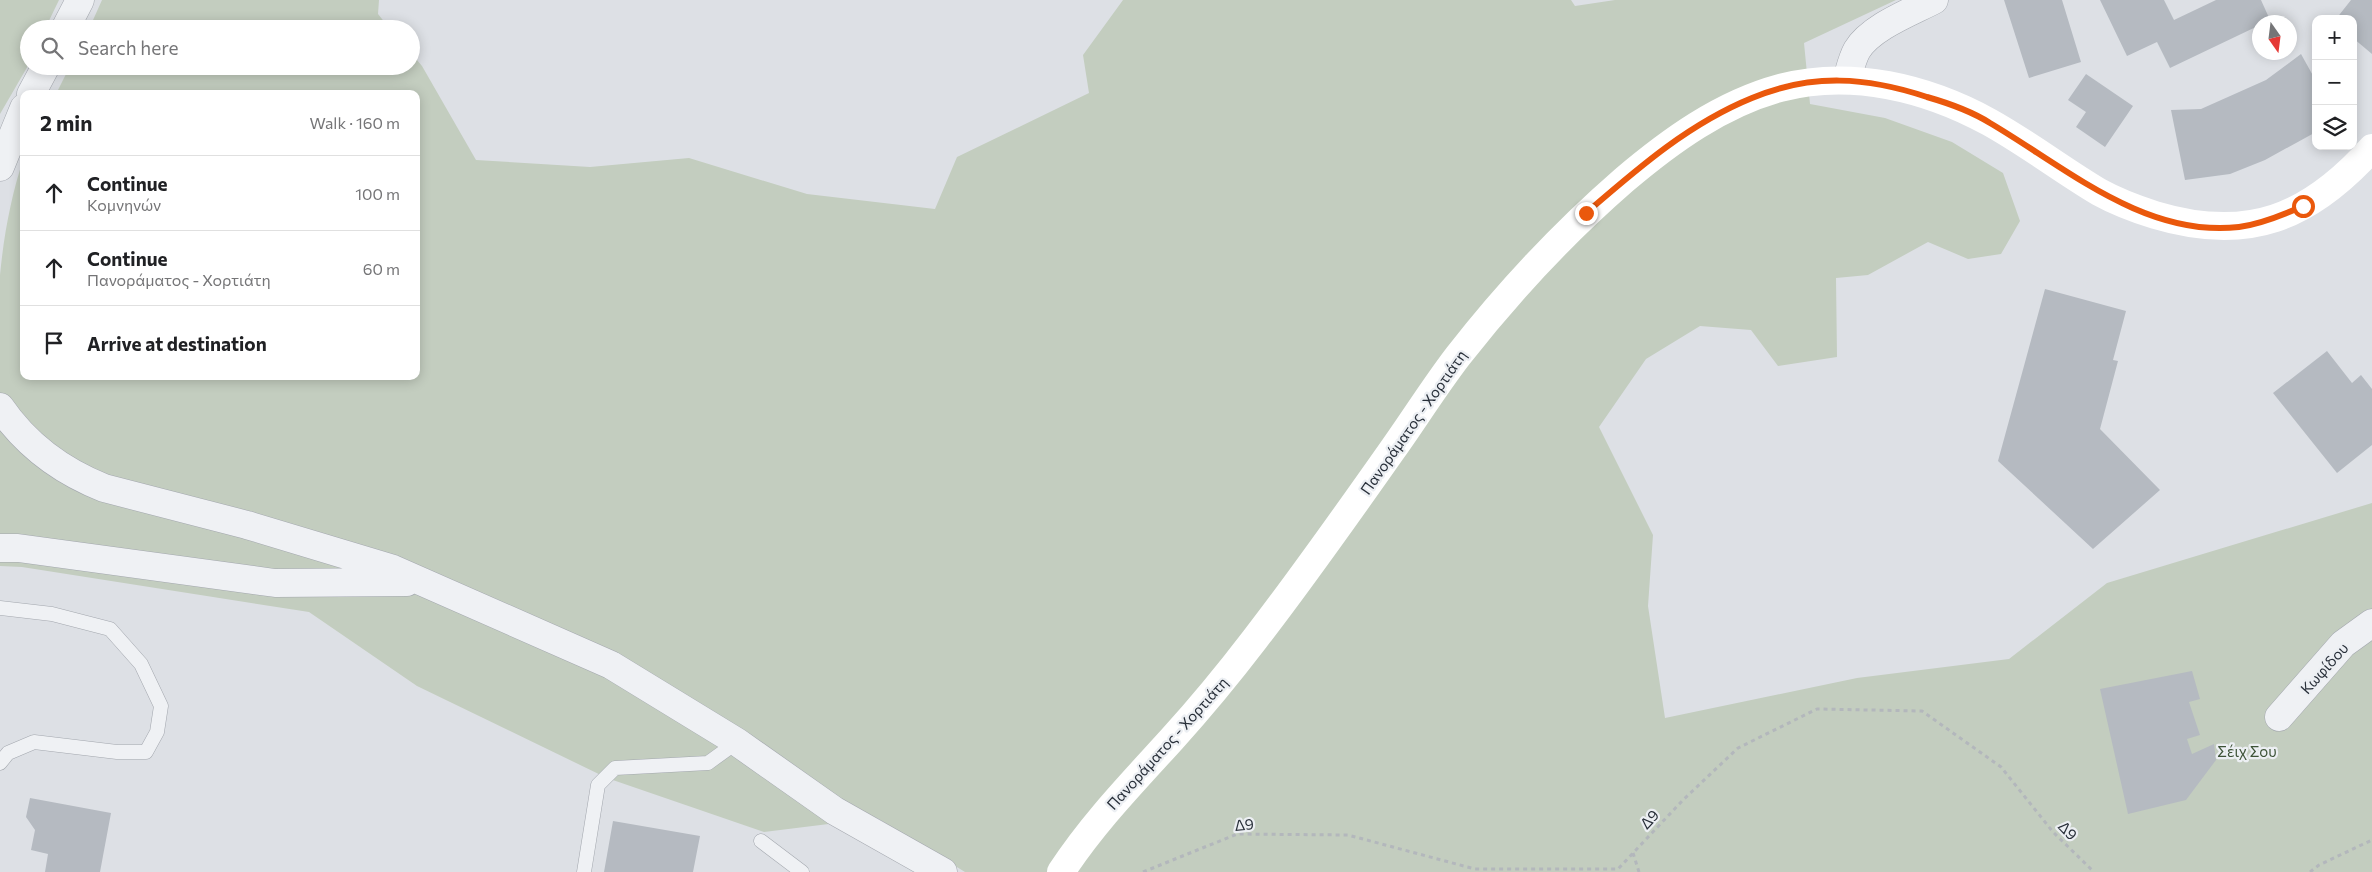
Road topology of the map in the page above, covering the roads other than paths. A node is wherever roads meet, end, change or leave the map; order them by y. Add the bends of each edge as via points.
1 (80, 0) edge
2 (1934, 0) edge
3 (70, 20) edge
4 (41, 75) edge
5 (1847, 79) junction
6 (33, 90) edge
7 (20, 118) edge
8 (2372, 148) edge
9 (0, 167) edge
10 (0, 407) edge
11 (0, 548) edge
12 (424, 581) junction
13 (0, 608) edge
14 (2372, 623) edge
15 (2279, 717) dead end
16 (738, 742) junction
17 (0, 763) edge
18 (761, 841) dead end
19 (584, 872) edge
20 (802, 872) edge
21 (943, 872) edge
22 (1061, 872) edge

1 - 3 street
2 - 5 street via 1871,35 1858,49
4 - 6 street
5 - 8 main road, Πανοράματος - Χορτιάτη via 1893,86 1988,121 2109,197 2195,226 2239,227 2280,217 2345,178
5 - 22 main road, Πανοράματος - Χορτιάτη via 1782,88 1719,113 1668,145 1586,213 1526,274 1456,358 1261,632 1204,703 1112,804
7 - 9 street
10 - 12 street via 26,440 89,482 338,552
11 - 12 street via 275,583
12 - 16 street via 611,665
13 - 17 lane via 52,614 110,629 141,664 161,706 157,732 146,752 117,752 34,742 8,753
14 - 15 street, Κωφίδου via 2343,644
16 - 19 lane via 708,763 615,768 598,786
16 - 21 street via 835,811
18 - 20 lane

